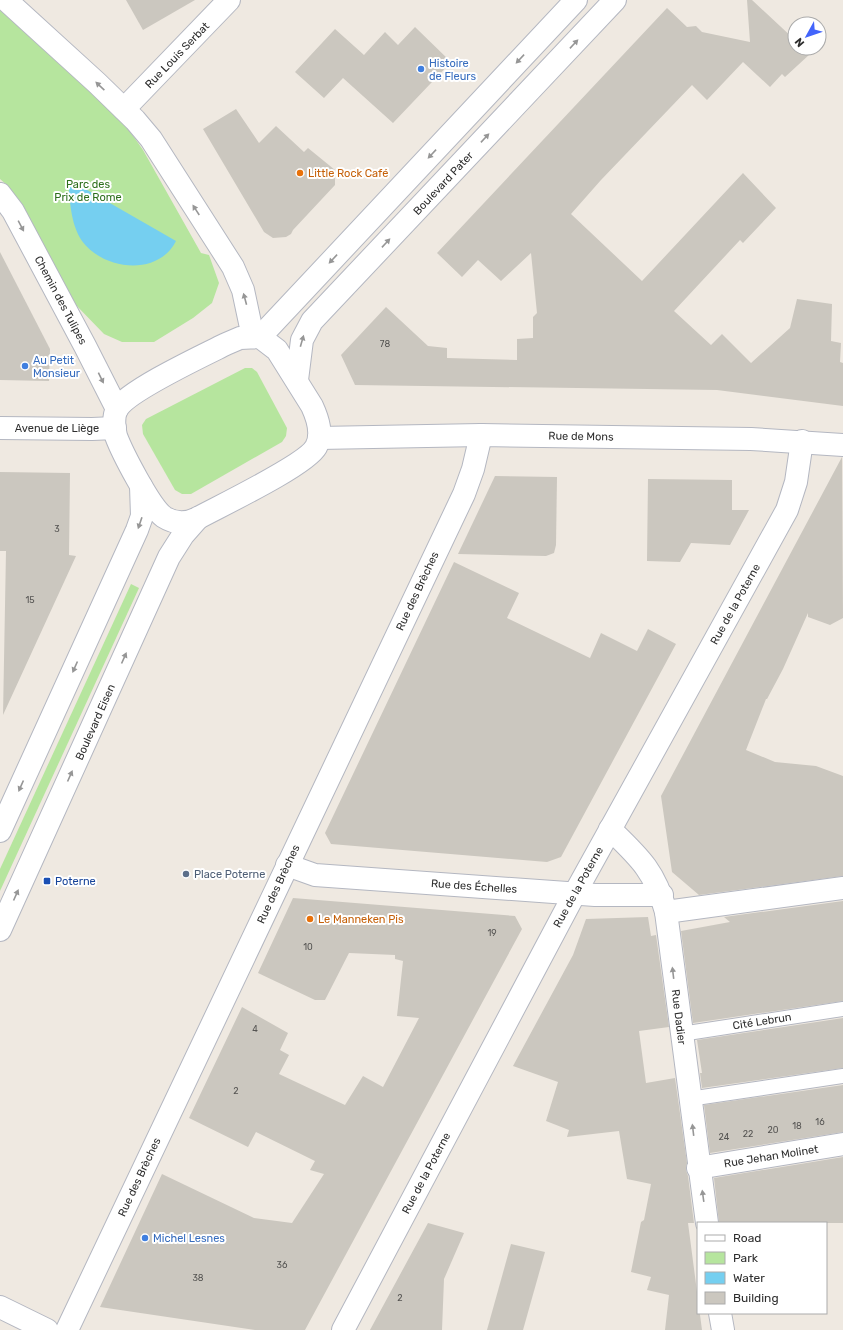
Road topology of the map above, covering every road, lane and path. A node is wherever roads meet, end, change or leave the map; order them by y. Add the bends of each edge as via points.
1 (6, 0) edge
2 (229, 0) edge
3 (576, 0) edge
4 (615, 0) edge
5 (124, 110) junction
6 (0, 194) edge
7 (256, 337) junction
8 (297, 380) junction
9 (116, 418) junction
10 (0, 428) edge
11 (481, 435) junction
12 (319, 438) junction
13 (802, 442) junction
14 (843, 445) edge
15 (141, 485) junction
16 (198, 518) junction
17 (610, 829) junction
18 (0, 831) edge
19 (287, 865) junction
20 (843, 888) edge
21 (575, 893) junction
22 (664, 903) junction
23 (0, 930) edge
24 (843, 1009) edge
25 (681, 1034) junction
26 (843, 1076) edge
27 (690, 1099) junction
28 (843, 1144) edge
29 (698, 1168) junction
30 (707, 1222) edge
31 (0, 1307) edge
32 (720, 1314) edge
33 (48, 1330) edge
34 (67, 1330) edge
35 (343, 1330) edge
36 (723, 1330) edge

5 -> 1 street
2 - 5 street, Rue Louis Serbat
3 -> 7 street
8 -> 4 street, Boulevard Pater via 302,340 312,321
7 -> 5 street via 243,290 233,267 151,139
6 -> 9 street, Chemin des Tulipes via 16,218 85,346
7 - 8 street via 277,350
7 - 9 street via 233,340 134,394
8 - 12 street via 317,415
9 - 10 street, Avenue de Liège via 97,429
9 - 15 street, Chemin des Tulipes via 119,442
11 - 12 street, Rue de Mons
11 - 13 street, Rue de Mons
11 - 19 street, Rue des Brèches via 464,494
12 - 16 street via 315,448 297,464
13 - 14 street, Rue de Mons
13 - 17 street, Rue de la Poterne via 796,482 787,510
15 - 16 street, Chemin des Tulipes via 162,516 183,523
15 -> 18 street via 142,516 137,530
23 -> 16 street, Boulevard Eisen via 169,557
17 - 21 street, Rue de la Poterne
17 - 22 street, Rue Dadier via 643,861 654,878
19 - 21 street, Rue des Échelles via 315,875
19 - 34 street, Rue des Brèches
20 - 22 street, Rue des Échelles
21 - 22 street, Rue des Échelles
21 - 35 street, Rue de la Poterne
25 -> 22 street, Rue Dadier
24 - 25 lane, Cité Lebrun
25 - 27 street, Rue Dadier
26 - 27 lane
29 -> 27 street, Rue Dadier
28 - 29 street, Rue Jehan Molinet
30 -> 29 street, Rue Dadier
31 - 33 street
32 - 36 street

